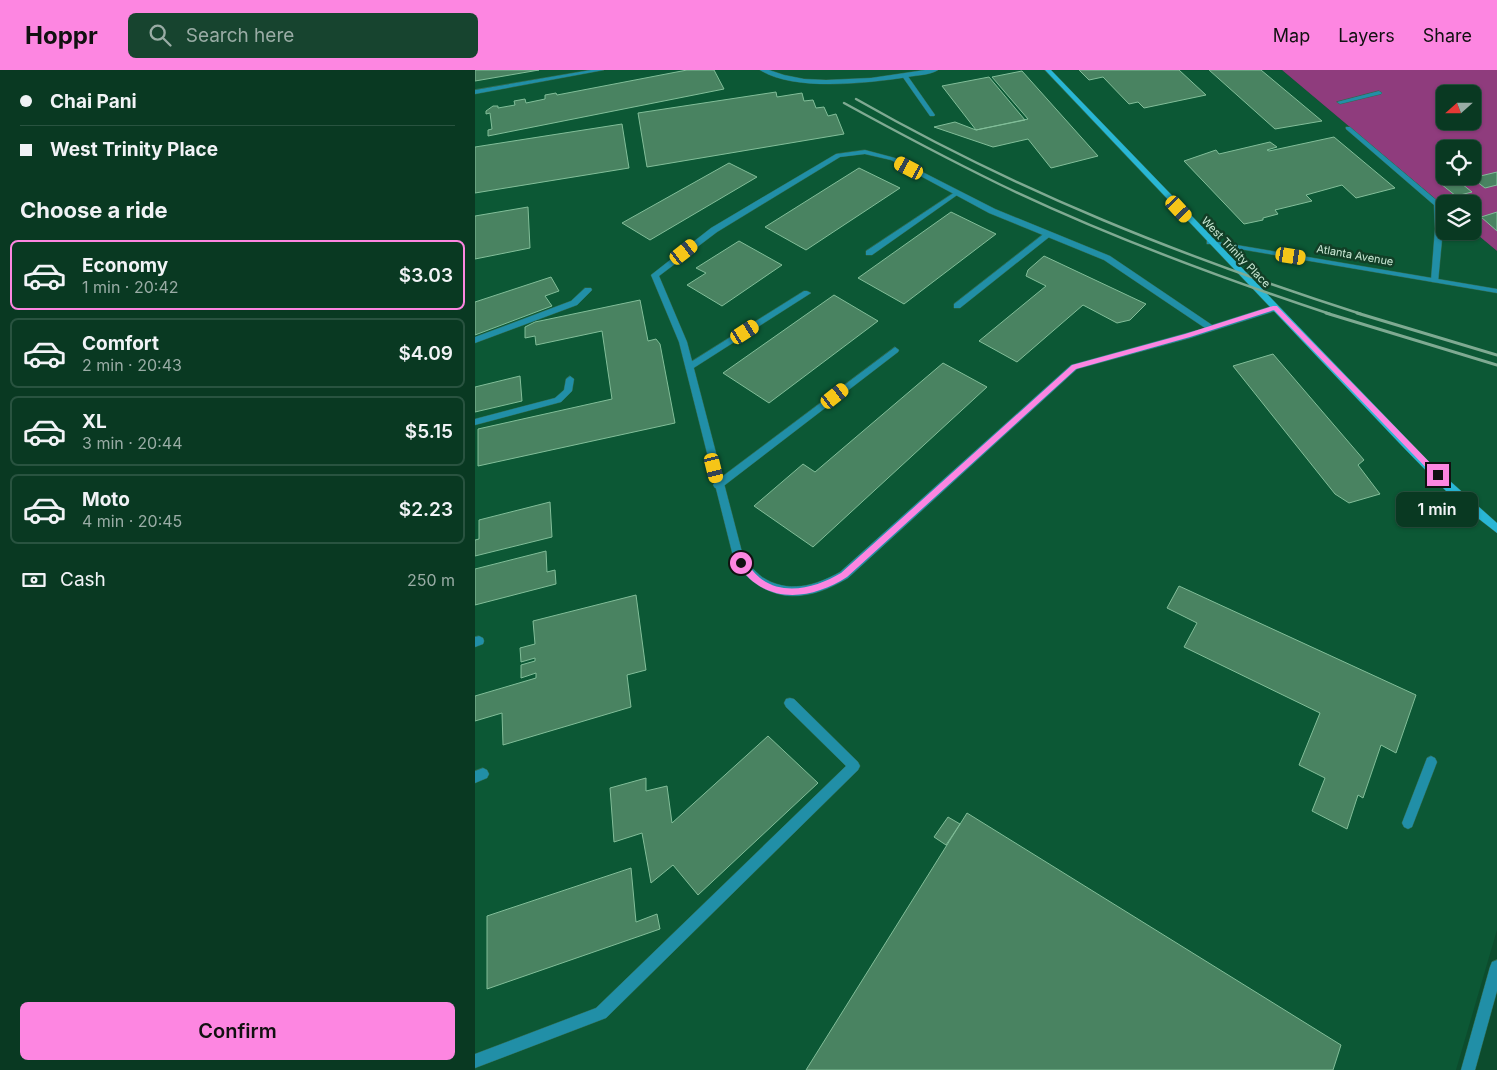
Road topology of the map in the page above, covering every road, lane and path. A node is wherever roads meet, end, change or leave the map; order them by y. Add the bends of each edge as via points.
1 (601, 70) edge
2 (763, 70) edge
3 (935, 70) edge
4 (1048, 70) edge
5 (905, 76) junction
6 (1371, 87) dead end
7 (475, 92) edge
8 (1340, 102) dead end
9 (932, 115) dead end
10 (1348, 128) dead end
11 (957, 193) junction
12 (1049, 234) junction
13 (1210, 242) junction
14 (869, 253) dead end
15 (1435, 280) junction
16 (588, 290) dead end
17 (1497, 290) edge
18 (807, 293) dead end
19 (957, 306) dead end
20 (1275, 308) junction
21 (1211, 328) junction
22 (475, 340) edge
23 (895, 350) dead end
24 (689, 367) junction
25 (569, 379) dead end
26 (475, 422) edge
27 (718, 485) junction
28 (1497, 529) edge
29 (790, 703) dead end
30 (1431, 762) dead end
31 (1408, 823) dead end
32 (1497, 967) edge
33 (475, 1061) edge
34 (1468, 1070) edge

1 - 7 street
2 - 5 street via 787,78 819,81 848,82
3 - 5 street
4 - 13 street, West Trinity Place
5 - 9 street
6 - 8 street via 1379,93
10 - 15 street via 1437,204 1439,229
11 - 12 street
11 - 14 street
11 - 24 street via 893,159 865,152 837,155 714,230 655,276 682,340
12 - 19 street
12 - 21 street via 1107,258
13 - 15 street, Atlanta Avenue
13 - 20 street, West Trinity Place
15 - 17 street, Atlanta Avenue
16 - 22 street via 574,303
18 - 24 street
20 - 21 street
20 - 28 street, West Trinity Place via 1424,462
21 - 27 street via 1074,367 844,575 816,589 797,592 775,590 758,581 741,563
23 - 27 street
24 - 27 street
25 - 26 street via 568,391 558,400
29 - 33 street via 854,766 601,1013
30 - 31 street
32 - 34 street

